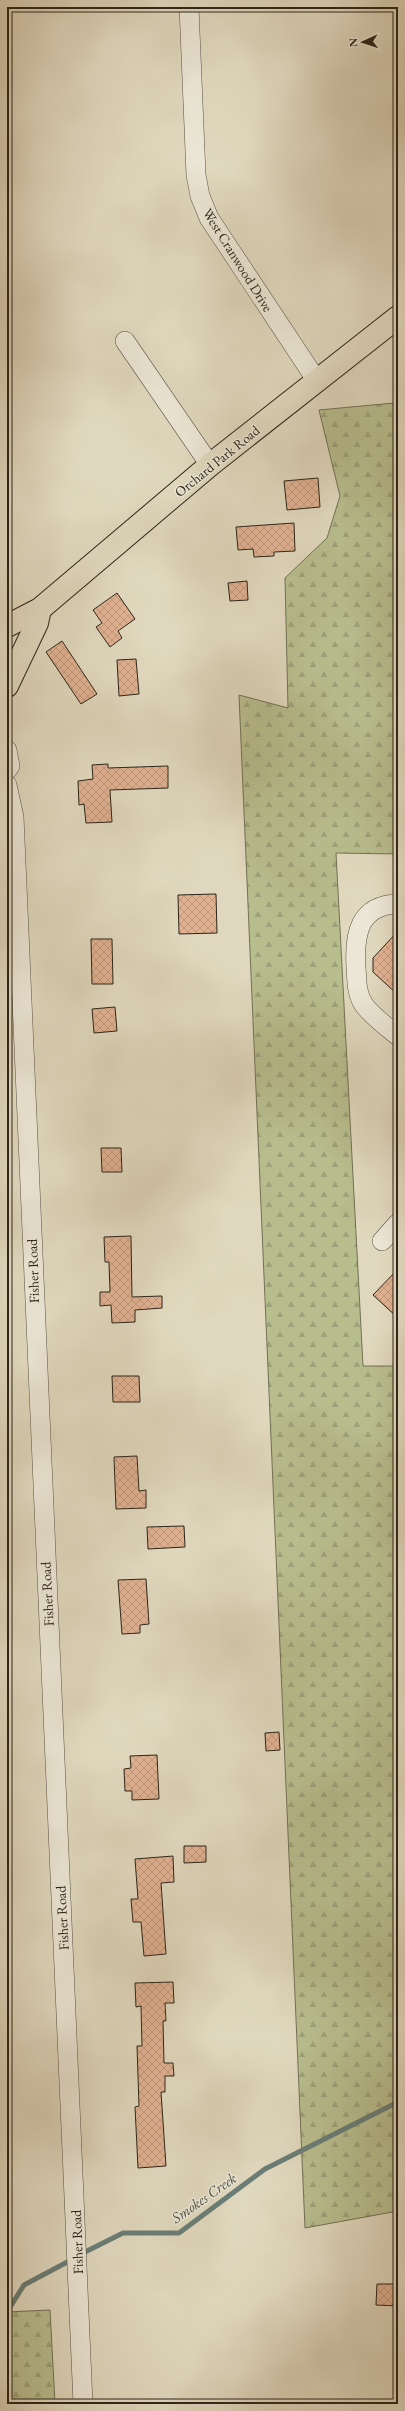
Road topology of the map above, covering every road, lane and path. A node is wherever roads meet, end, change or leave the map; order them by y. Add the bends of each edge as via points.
1 (188, 7) edge
2 (398, 317) edge
3 (125, 341) dead end
4 (317, 381) junction
5 (210, 465) junction
6 (40, 609) junction
7 (7, 626) edge
8 (7, 686) edge
9 (7, 750) edge
10 (7, 770) edge
11 (7, 786) edge
12 (398, 904) edge
13 (398, 1036) edge
14 (398, 1223) edge
15 (382, 1241) dead end
16 (83, 2404) edge

1 - 4 street, West Cranwood Drive via 196,175 200,196 208,218
2 - 4 main road, Orchard Park Road
3 - 5 street
4 - 5 main road, Orchard Park Road
5 - 6 main road, Orchard Park Road
6 - 7 main road, Orchard Park Road
6 - 8 main road via 37,623
9 - 10 street via 10,766
11 - 16 street, Fisher Road via 14,825
12 - 13 street via 379,906 368,914 360,924 355,947 357,991 365,1006
14 - 15 street

